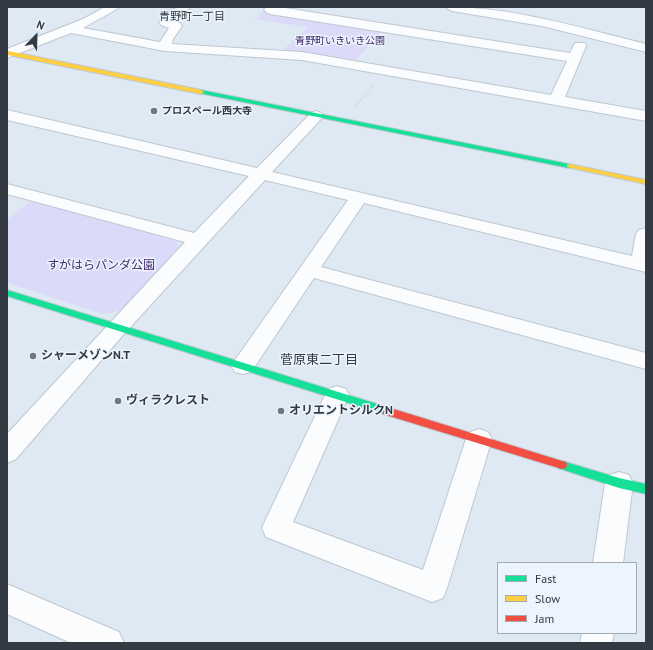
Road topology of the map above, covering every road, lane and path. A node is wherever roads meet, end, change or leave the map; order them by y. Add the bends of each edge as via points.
1 (114, 7) edge
2 (185, 7) edge
3 (273, 7) edge
4 (452, 7) edge
5 (70, 29) junction
6 (586, 34) junction
7 (165, 47) junction
8 (646, 48) edge
9 (8, 54) edge
10 (574, 58) junction
11 (387, 71) junction
12 (556, 100) junction
13 (7, 116) edge
14 (316, 116) junction
15 (646, 116) edge
16 (342, 121) junction
17 (260, 175) junction
18 (646, 182) edge
19 (7, 188) edge
20 (359, 197) junction
21 (646, 234) edge
22 (198, 240) junction
23 (643, 266) edge
24 (309, 270) junction
25 (7, 293) edge
26 (116, 329) junction
27 (646, 361) edge
28 (242, 366) junction
29 (337, 395) junction
30 (478, 439) junction
31 (7, 452) edge
32 (619, 484) junction
33 (646, 488) edge
34 (608, 562) edge
35 (7, 599) edge
36 (108, 643) edge

1 - 5 street
2 - 7 street via 165,22 176,26
3 - 10 street via 270,10
4 - 6 street via 542,22
5 - 7 street
5 - 9 street
6 - 8 street
6 - 10 street
7 - 11 street via 302,56
9 - 14 street
10 - 12 street
11 - 12 street
11 - 16 path
12 - 15 street
13 - 17 street
14 - 16 street
14 - 17 street
16 - 18 street
17 - 20 street
17 - 22 street
19 - 22 street
20 - 23 street
20 - 24 street
21 - 23 street
22 - 26 street
24 - 27 street
24 - 28 street
25 - 26 street
26 - 28 street
26 - 31 street
28 - 29 street
29 - 30 street
29 - 30 street via 276,528 432,588
30 - 32 street
32 - 33 street
32 - 34 street
35 - 36 street

